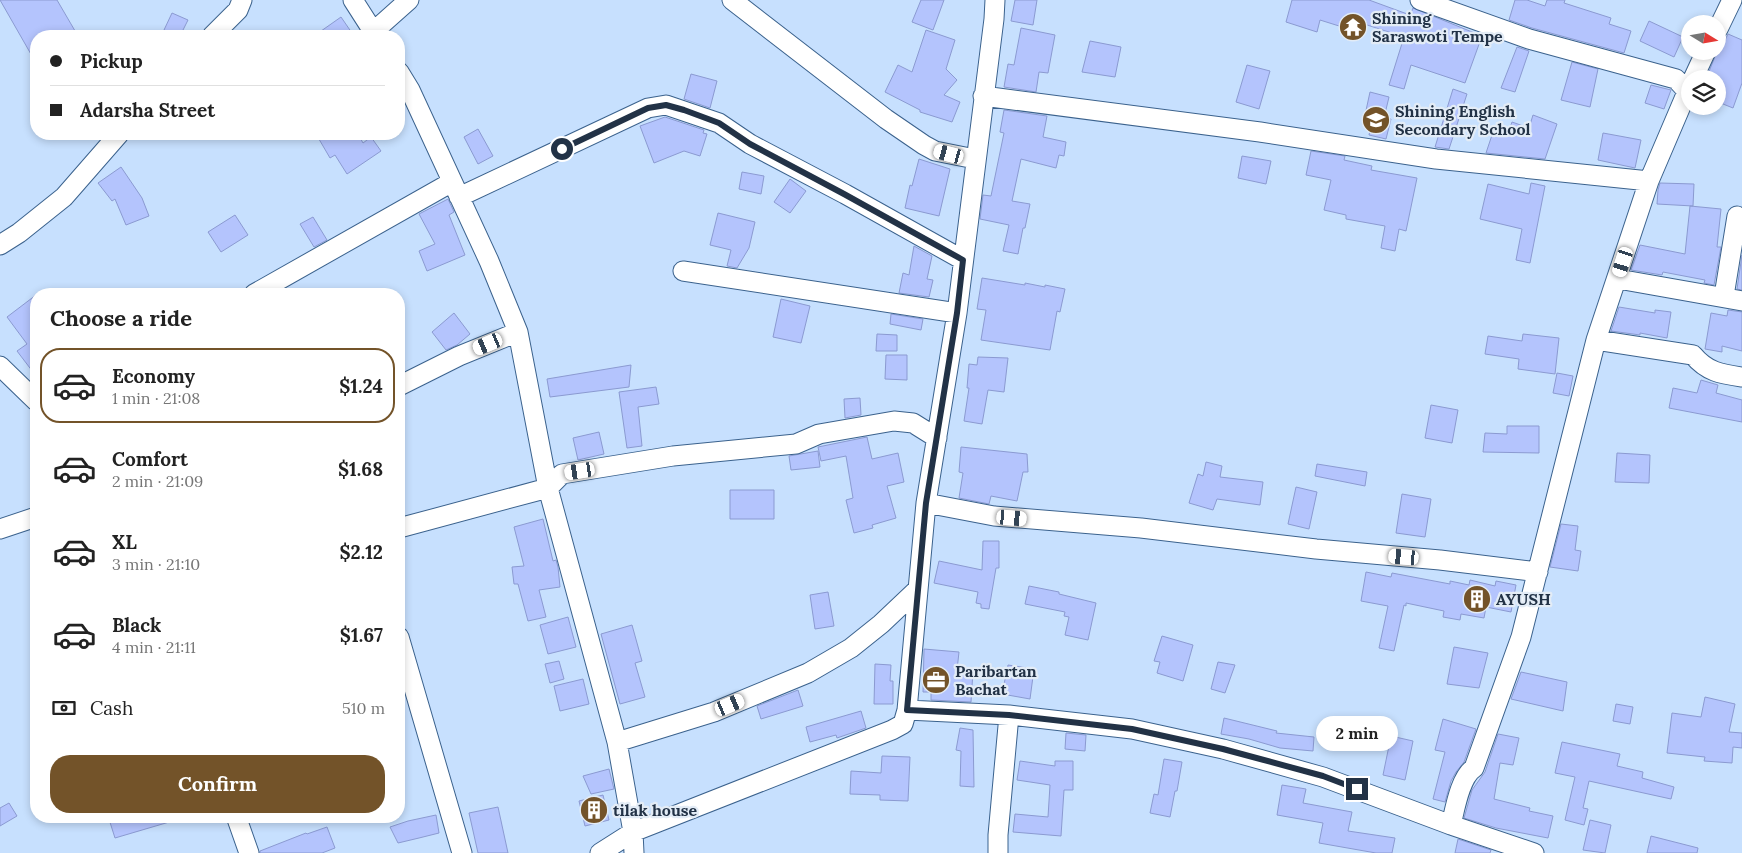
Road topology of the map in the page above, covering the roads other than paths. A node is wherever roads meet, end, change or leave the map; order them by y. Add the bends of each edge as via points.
1 (242, 0) edge
2 (353, 0) edge
3 (409, 0) edge
4 (732, 0) edge
5 (995, 0) edge
6 (1420, 0) edge
7 (1732, 0) edge
8 (1725, 15) edge
9 (218, 30) edge
10 (372, 30) edge
11 (378, 30) edge
12 (1681, 81) edge
13 (405, 82) edge
14 (983, 96) junction
15 (1681, 106) edge
16 (114, 140) edge
17 (975, 159) junction
18 (1649, 181) junction
19 (456, 190) junction
20 (1737, 216) dead end
21 (0, 245) edge
22 (963, 260) junction
23 (683, 271) dead end
24 (1618, 279) junction
25 (266, 288) edge
26 (1733, 299) edge
27 (957, 313) junction
28 (518, 332) junction
29 (1596, 340) junction
30 (3, 373) edge
31 (1742, 377) edge
32 (405, 383) edge
33 (30, 396) edge
34 (938, 438) junction
35 (548, 488) junction
36 (926, 503) junction
37 (30, 519) edge
38 (405, 526) edge
39 (0, 529) edge
40 (1538, 572) junction
41 (918, 589) junction
42 (405, 658) edge
43 (907, 710) junction
44 (1009, 715) junction
45 (617, 742) junction
46 (239, 823) edge
47 (1450, 825) junction
48 (633, 832) junction
49 (250, 853) edge
50 (462, 853) edge
51 (600, 853) edge
52 (634, 853) edge
53 (998, 853) edge
54 (1534, 853) edge

1 - 9 street via 238,10
2 - 10 street
3 - 11 street
4 - 17 street via 886,119 924,144 935,151
5 - 14 street
6 - 12 street via 1529,39
7 - 8 street
13 - 19 street
14 - 17 street
14 - 18 street via 1436,159
15 - 18 street
16 - 21 street via 64,197
17 - 22 street
18 - 24 street
19 - 22 street via 648,108 666,105 719,123 750,144
19 - 25 street
19 - 28 street
20 - 26 street
22 - 27 street
23 - 27 street
24 - 26 street
24 - 29 street
27 - 34 street
28 - 32 street
28 - 35 street
29 - 31 street via 1693,356 1702,366 1719,374
29 - 40 street
30 - 33 street
34 - 35 street via 913,423 894,421 819,434 796,444 673,456 562,474
34 - 36 street
35 - 38 street
35 - 45 street
36 - 40 street via 994,516 1141,528
36 - 41 street
37 - 39 street
40 - 47 street via 1522,637 1474,768 1464,780
41 - 43 street
41 - 45 street via 852,648 808,673 714,712
42 - 50 street
43 - 44 street
43 - 48 street via 903,724 892,730
44 - 47 street via 1132,729 1223,749 1323,776
44 - 53 street
45 - 48 street
46 - 49 street
47 - 54 street
48 - 51 street
48 - 52 street

